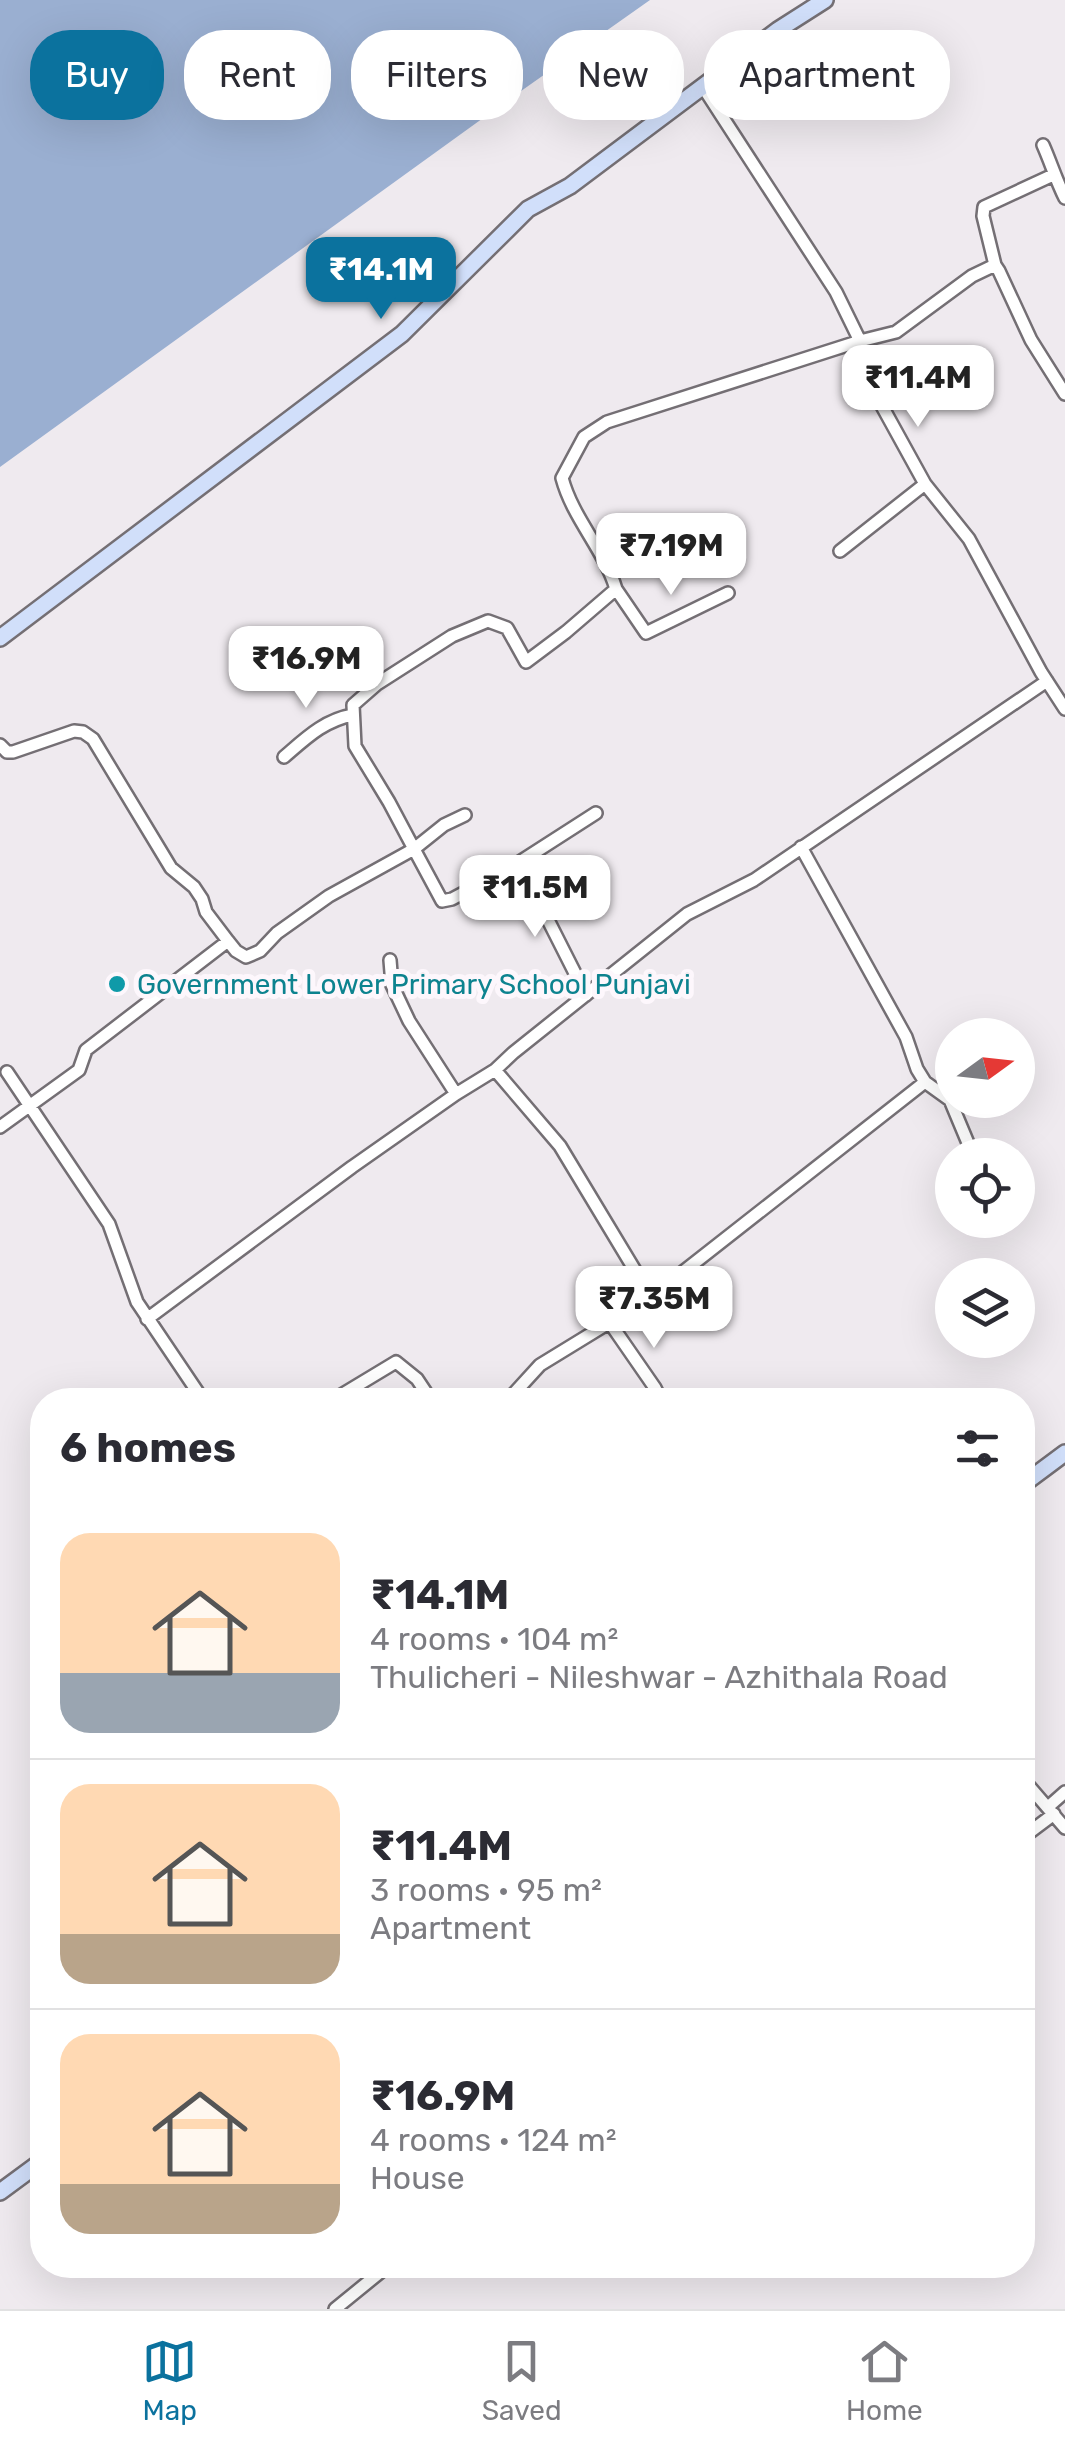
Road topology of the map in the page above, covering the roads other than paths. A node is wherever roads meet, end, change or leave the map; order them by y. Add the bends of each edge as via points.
1 (825, 0) edge
2 (703, 87) junction
3 (1042, 145) dead end
4 (1053, 175) junction
5 (1065, 198) edge
6 (995, 265) junction
7 (860, 341) junction
8 (1059, 372) edge
9 (1065, 394) edge
10 (924, 484) junction
11 (840, 551) dead end
12 (616, 589) junction
13 (728, 593) dead end
14 (0, 638) edge
15 (1047, 681) junction
16 (1065, 709) edge
17 (353, 715) junction
18 (0, 745) edge
19 (284, 758) dead end
20 (596, 812) dead end
21 (465, 814) dead end
22 (800, 847) junction
23 (414, 849) junction
24 (512, 867) junction
25 (228, 941) junction
26 (390, 960) dead end
27 (586, 995) junction
28 (495, 1070) junction
29 (7, 1072) dead end
30 (925, 1082) junction
31 (456, 1094) junction
32 (29, 1108) junction
33 (0, 1127) edge
34 (967, 1138) edge
35 (650, 1298) junction
36 (147, 1319) junction
37 (610, 1324) junction
38 (196, 1388) edge
39 (355, 1388) edge
40 (422, 1388) edge
41 (519, 1388) edge
42 (656, 1388) edge
43 (1065, 1453) edge
44 (1035, 1475) edge
45 (1035, 1792) edge
46 (1065, 1792) edge
47 (1051, 1810) junction
48 (1035, 1825) edge
49 (1065, 1828) edge
50 (30, 2170) edge
51 (0, 2192) edge
52 (373, 2278) edge
53 (335, 2309) edge

1 - 2 main road
2 - 7 street via 836,292
2 - 14 main road via 570,186 528,209 402,334
3 - 4 street
4 - 5 street
4 - 6 street via 984,207
6 - 7 street via 896,332
6 - 8 street via 1031,340
7 - 10 street via 882,406
7 - 12 street via 607,422 584,437 562,478
8 - 9 street
10 - 11 street
10 - 15 street via 969,539
12 - 13 street via 646,632
12 - 17 street via 526,662 507,628 488,621 452,636 377,684 353,705
15 - 16 street
15 - 22 street
17 - 19 street via 317,728
17 - 23 street via 355,746
18 - 25 street via 14,752 74,731 94,739 171,868 194,887
20 - 24 street
21 - 23 street
22 - 27 street via 754,880 686,914
22 - 30 street
23 - 24 street via 442,900
23 - 25 street via 330,896 260,951 246,957
24 - 27 street via 540,904
25 - 32 street via 86,1050 80,1070
26 - 31 street via 392,985
27 - 28 street
28 - 31 street
28 - 35 street via 560,1146
29 - 32 street
30 - 34 street via 950,1100
30 - 35 street
31 - 36 street
32 - 33 street
32 - 36 street via 110,1224
35 - 37 street
36 - 38 street
37 - 41 street via 540,1365
37 - 42 street
39 - 40 street via 396,1362
43 - 44 main road
45 - 47 street
46 - 47 street
47 - 48 street
47 - 49 street
50 - 51 main road
52 - 53 street

